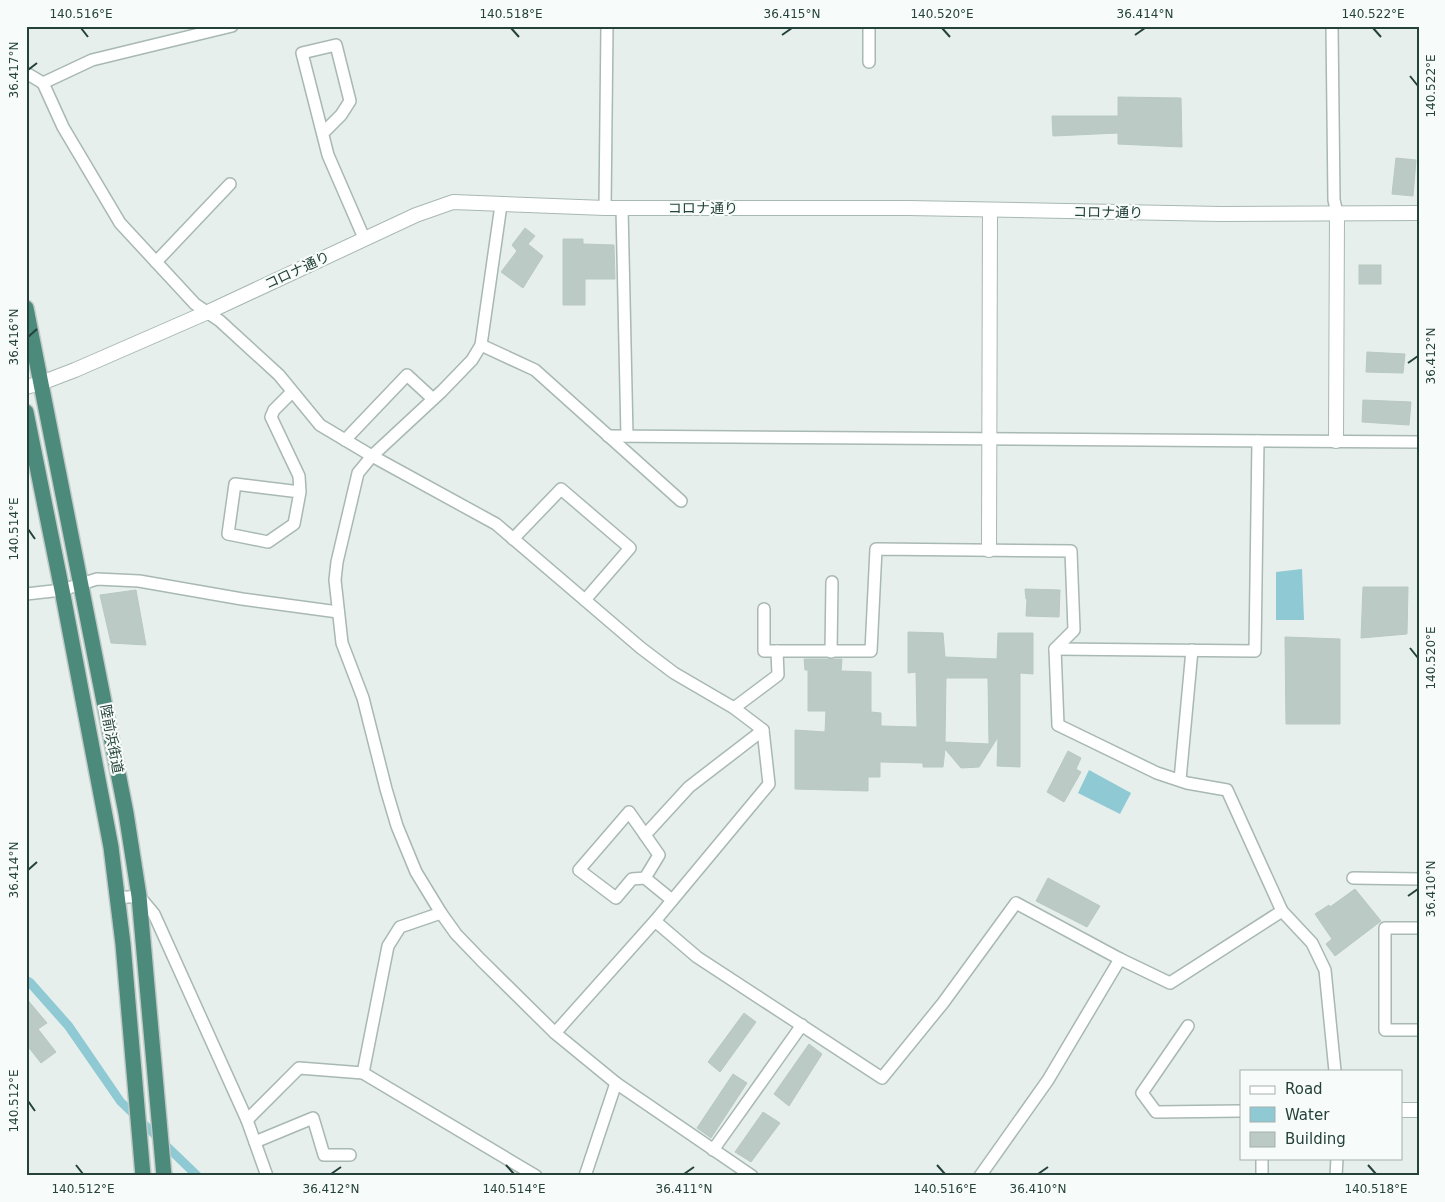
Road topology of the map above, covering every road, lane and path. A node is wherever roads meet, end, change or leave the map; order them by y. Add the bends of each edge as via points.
1 (232, 26) edge
2 (608, 26) edge
3 (869, 26) edge
4 (1332, 26) edge
5 (869, 62) dead end
6 (26, 73) edge
7 (43, 83) junction
8 (323, 133) junction
9 (230, 184) dead end
10 (501, 205) junction
11 (604, 208) junction
12 (622, 208) junction
13 (990, 210) junction
14 (1337, 213) junction
15 (1419, 213) edge
16 (364, 238) junction
17 (156, 262) junction
18 (26, 308) edge
19 (208, 312) junction
20 (481, 345) junction
21 (42, 383) junction
22 (26, 387) edge
23 (292, 392) junction
24 (433, 400) junction
25 (26, 412) edge
26 (608, 436) junction
27 (627, 436) junction
28 (989, 439) junction
29 (345, 440) junction
30 (1258, 441) junction
31 (1336, 441) junction
32 (1419, 442) edge
33 (372, 456) junction
34 (300, 492) junction
35 (681, 501) dead end
36 (513, 539) junction
37 (989, 550) junction
38 (832, 582) dead end
39 (80, 584) junction
40 (62, 590) junction
41 (26, 594) edge
42 (585, 600) junction
43 (764, 610) dead end
44 (338, 612) junction
45 (1055, 649) junction
46 (1192, 650) junction
47 (777, 651) junction
48 (831, 652) junction
49 (734, 708) junction
50 (763, 730) junction
51 (1180, 780) junction
52 (645, 835) junction
53 (645, 878) junction
54 (1353, 878) dead end
55 (1419, 879) edge
56 (139, 896) junction
57 (117, 898) junction
58 (672, 900) junction
59 (1282, 910) junction
60 (441, 913) junction
61 (655, 921) junction
62 (1419, 928) edge
63 (1120, 959) junction
64 (802, 1026) junction
65 (1188, 1026) dead end
66 (1419, 1030) edge
67 (555, 1033) junction
68 (1335, 1070) edge
69 (363, 1073) junction
70 (616, 1083) junction
71 (1402, 1110) edge
72 (1419, 1110) edge
73 (1240, 1111) edge
74 (247, 1120) junction
75 (255, 1142) junction
76 (714, 1150) junction
77 (350, 1155) dead end
78 (1262, 1160) edge
79 (1336, 1160) edge
80 (142, 1176) edge
81 (164, 1176) edge
82 (268, 1176) edge
83 (536, 1176) edge
84 (585, 1176) edge
85 (752, 1176) edge
86 (980, 1176) edge
87 (1262, 1176) edge
88 (1336, 1176) edge

1 - 7 street via 92,60
2 - 11 street
3 - 5 street
4 - 14 street via 1334,200
6 - 7 street
7 - 17 street via 63,127 120,224
8 - 8 street via 302,53 336,45 350,101
8 - 16 street via 328,155
9 - 17 street
10 - 11 street, コロナ通り
10 - 16 street, コロナ通り via 453,202
10 - 20 street
11 - 12 street, コロナ通り
12 - 13 street, コロナ通り
12 - 27 street
13 - 14 street, コロナ通り
13 - 28 street
14 - 15 street, コロナ通り
14 - 31 street
16 - 19 street, コロナ通り
17 - 19 street via 194,304
18 - 21 highway, 陸前浜街道
19 - 21 street, コロナ通り
19 - 23 street via 279,375
20 - 24 street via 472,360
20 - 26 street via 534,370
21 - 22 street, コロナ通り
21 - 39 highway, 陸前浜街道
23 - 29 street via 320,425
23 - 34 street via 271,417 299,476
24 - 29 street via 407,375
24 - 33 street
25 - 40 highway, 陸前浜街道
26 - 27 street
26 - 35 street
27 - 28 street
28 - 30 street
28 - 37 street
29 - 33 street
30 - 31 street
30 - 46 street via 1255,651
31 - 32 street
33 - 36 street via 496,524
33 - 44 street via 358,473 337,562
34 - 34 street via 235,484 228,534 268,542 294,524
36 - 42 street
36 - 42 street via 561,489 630,548
37 - 45 street via 1071,551 1074,630
37 - 48 street via 876,549 871,651
38 - 48 street
39 - 40 street
39 - 44 street via 97,579 139,581
39 - 56 highway, 陸前浜街道 via 126,813
40 - 41 street
40 - 57 highway, 陸前浜街道 via 100,782
42 - 49 street via 674,673
43 - 47 street via 764,651
44 - 60 street via 342,643 363,698 398,826 416,872
45 - 46 street
45 - 51 street via 1058,725 1157,773
46 - 51 street
47 - 48 street
47 - 49 street via 778,675
49 - 50 street
50 - 52 street via 689,787
50 - 58 street via 769,784
51 - 59 street via 1227,790
52 - 53 street via 659,855
52 - 53 street via 629,812 579,870 616,898 632,879
53 - 58 street
54 - 55 street
56 - 57 street
56 - 74 street via 154,914
56 - 81 highway, 陸前浜街道
57 - 80 highway, 陸前浜街道
58 - 61 street
59 - 63 street via 1170,983
59 - 68 street via 1312,943 1325,970
60 - 67 street via 456,934
60 - 69 street via 400,926 388,946
61 - 64 street via 697,957
61 - 67 street
62 - 66 street via 1385,928 1385,1030
63 - 64 street via 1016,903 943,1003 882,1078
63 - 86 street via 1048,1080
64 - 76 street
65 - 73 street via 1142,1093 1156,1112
67 - 70 street
69 - 74 street via 299,1068
69 - 83 street
70 - 76 street
70 - 84 street
71 - 72 street
74 - 75 street
75 - 77 street via 313,1118 324,1155
75 - 82 street
76 - 85 street
78 - 87 street
79 - 88 street

